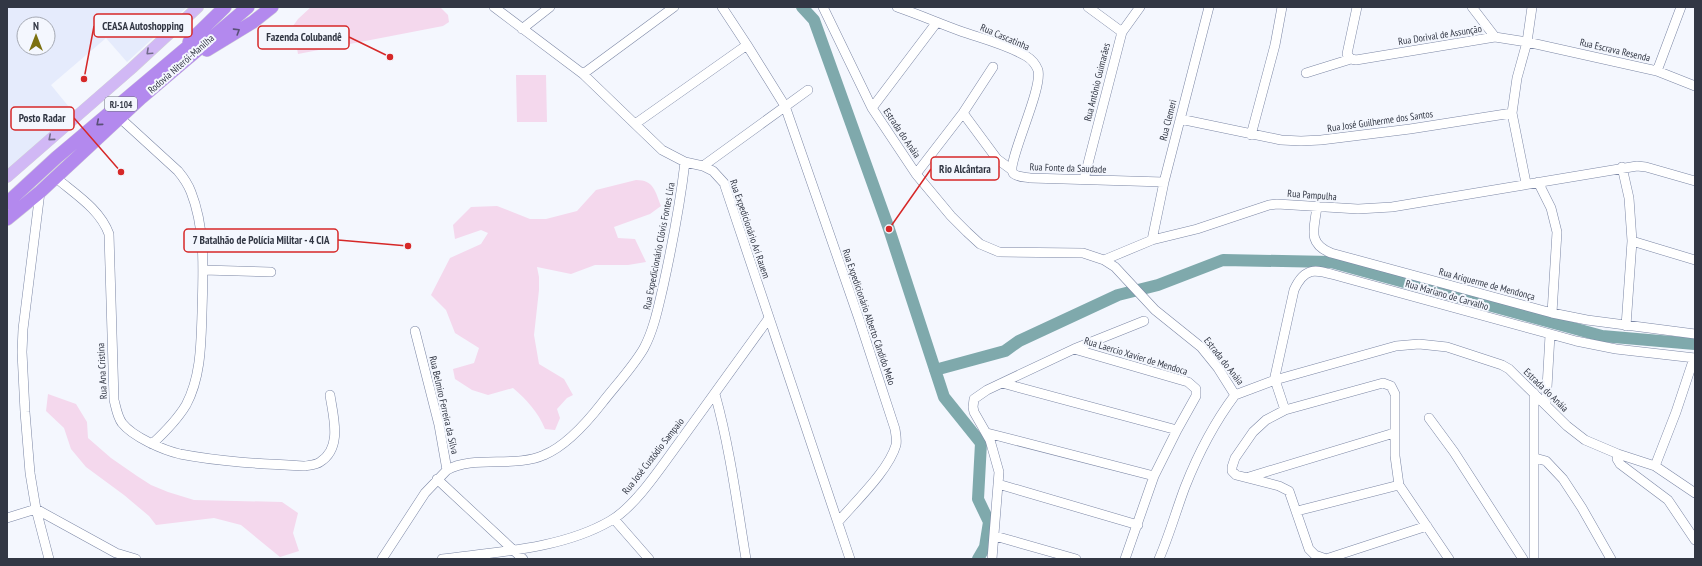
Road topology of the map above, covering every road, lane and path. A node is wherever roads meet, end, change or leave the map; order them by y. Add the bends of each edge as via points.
1 (198, 7) edge
2 (225, 7) edge
3 (236, 7) edge
4 (248, 7) edge
5 (272, 7) edge
6 (494, 7) edge
7 (550, 7) edge
8 (674, 7) edge
9 (722, 7) edge
10 (823, 7) edge
11 (897, 7) edge
12 (1088, 7) edge
13 (1140, 7) edge
14 (1209, 7) edge
15 (1282, 7) edge
16 (1356, 7) edge
17 (1472, 7) edge
18 (1532, 7) edge
19 (1681, 7) edge
20 (937, 22) junction
21 (522, 29) junction
22 (1122, 32) junction
23 (1495, 37) junction
24 (1528, 42) junction
25 (747, 45) junction
26 (1353, 60) junction
27 (994, 67) dead end
28 (166, 70) junction
29 (1657, 71) junction
30 (1306, 73) dead end
31 (583, 74) junction
32 (1695, 86) edge
33 (808, 90) dead end
34 (785, 106) junction
35 (872, 108) junction
36 (963, 113) junction
37 (1512, 113) junction
38 (120, 118) junction
39 (1180, 119) junction
40 (635, 124) junction
41 (1251, 135) junction
42 (685, 162) junction
43 (703, 166) junction
44 (1622, 168) junction
45 (1012, 170) junction
46 (916, 174) junction
47 (7, 177) edge
48 (55, 177) junction
49 (1084, 179) junction
50 (1695, 181) edge
51 (1164, 182) junction
52 (1538, 182) junction
53 (1526, 183) junction
54 (40, 192) junction
55 (7, 203) edge
56 (1317, 206) junction
57 (21, 208) junction
58 (7, 219) edge
59 (36, 220) junction
60 (1152, 240) junction
61 (1632, 241) junction
62 (1104, 260) junction
63 (1695, 260) edge
64 (203, 270) junction
65 (271, 272) dead end
66 (1552, 313) junction
67 (769, 318) junction
68 (1144, 321) dead end
69 (1626, 326) junction
70 (415, 331) dead end
71 (1695, 334) edge
72 (1550, 335) junction
73 (1074, 349) junction
74 (1694, 358) edge
75 (1274, 380) junction
76 (1002, 383) junction
77 (1534, 393) junction
78 (715, 394) junction
79 (330, 395) dead end
80 (1235, 395) junction
81 (1546, 405) junction
82 (1285, 410) junction
83 (1429, 418) dead end
84 (1176, 430) junction
85 (987, 432) junction
86 (1394, 433) junction
87 (152, 444) junction
88 (1618, 454) junction
89 (1535, 458) junction
90 (1655, 466) junction
91 (447, 470) junction
92 (1154, 476) junction
93 (1248, 478) junction
94 (437, 479) junction
95 (998, 484) junction
96 (1399, 485) junction
97 (1695, 493) edge
98 (36, 509) junction
99 (1297, 511) junction
100 (7, 518) edge
101 (614, 519) junction
102 (838, 522) junction
103 (1138, 525) junction
104 (1427, 526) junction
105 (995, 536) junction
106 (1695, 540) edge
107 (512, 550) junction
108 (49, 559) edge
109 (136, 559) edge
110 (382, 559) edge
111 (442, 559) edge
112 (522, 559) edge
113 (649, 559) edge
114 (746, 559) edge
115 (850, 559) edge
116 (992, 559) edge
117 (1076, 559) edge
118 (1124, 559) edge
119 (1159, 559) edge
120 (1326, 559) edge
121 (1449, 559) edge
122 (1523, 559) edge
123 (1534, 559) edge
124 (1611, 559) edge

1 -> 47 main road
2 - 28 highway
3 - 28 highway, Rodovia Niterói-Manilha / RJ-104
4 - 28 highway, Rodovia Niterói-Manilha / RJ-104
28 -> 5 highway via 252,22
6 - 21 street, Rua Expedicionário Ari Rauem
7 - 21 street
8 - 31 street
9 - 25 street, Rua Expedicionário Alberto Cândido Melo
10 - 35 street, Estrada do Anáia
11 - 20 street, Rua Cascatinha
12 - 22 street
13 - 22 street
14 - 39 street, Rua Clemeri
15 - 41 street via 1275,45
16 - 26 street via 1347,54
17 - 23 street
18 - 24 street
19 - 29 street
20 - 35 street
20 - 45 street, Rua Cascatinha via 1004,46 1027,57 1038,70 1037,83 1023,134 1012,162
21 - 31 street, Rua Expedicionário Ari Rauem
22 - 49 street, Rua Antônio Guimarães
23 - 24 street, Rua Dorival de Assunção
23 - 26 street, Rua Dorival de Assunção
24 - 29 street, Rua Escrava Resenda
24 - 37 street via 1517,78
25 - 34 street, Rua Expedicionário Alberto Cândido Melo
25 - 40 street
26 - 30 street, Rua Dorival de Assunção
27 - 36 street
28 - 38 highway, Rodovia Niterói-Manilha / RJ-104
28 -> 55 highway, Rodovia Niterói-Manilha / RJ-104 via 57,157
29 - 32 street, Rua Escrava Resenda
31 - 40 street, Rua Expedicionário Ari Rauem
33 - 34 street
34 - 43 street
34 - 102 street, Rua Expedicionário Alberto Cândido Melo via 859,319 896,435 895,447 888,461
35 - 46 street, Estrada do Anáia
36 - 45 street via 997,159
36 - 46 street
37 - 41 street, Rua José Guilherme dos Santos via 1321,140 1281,140
37 - 53 street
38 - 48 highway, Rodovia Niterói-Manilha / RJ-104
38 - 64 street via 178,171 191,190 199,224
39 - 41 street, Rua José Guilherme dos Santos
39 - 51 street, Rua Clemeri
40 - 42 street, Rua Expedicionário Ari Rauem via 662,150
42 - 43 street, Rua Expedicionário Ari Rauem
42 - 91 street, Rua Expedicionário Clóvis Fontes Líra via 677,220 654,322 643,349 624,375 572,436 545,455 524,460 459,465
43 - 67 street, Rua Expedicionário Ari Rauem via 713,171 724,183
44 - 50 street, Rua Pampulha via 1646,167
44 - 52 street, Rua Pampulha
44 - 61 street via 1629,198
45 - 49 street, Rua Fonte da Saudade via 1013,174 1030,178
46 - 62 street, Estrada do Anáia via 951,216 980,244 991,250 1083,253
48 - 54 highway, Rodovia Niterói-Manilha / RJ-104
48 - 87 street, Rua Ana Cristina via 98,214 109,234 114,400 122,423
49 - 51 street, Rua Fonte da Saudade
51 - 60 street, Rua Clemeri
52 - 53 street, Rua Pampulha
52 - 66 street via 1551,208 1557,232
53 - 56 street, Rua Pampulha via 1392,207 1358,209
54 - 57 highway, Rodovia Niterói-Manilha / RJ-104
54 - 59 street
56 - 60 street, Rua Pampulha via 1269,205 1197,229
56 - 66 street, Rua Ariquerme de Mendonça via 1314,239 1322,249 1349,259
57 - 58 highway, Rodovia Niterói-Manilha / RJ-104
57 - 59 street
59 - 98 street via 22,352 30,465
60 - 62 street, Rua Pampulha
61 - 63 street
61 - 69 street
62 - 80 street, Estrada do Anáia via 1115,267 1155,310 1201,347
64 - 65 street
64 - 87 street via 200,355 195,381 186,405 170,428
66 - 69 street, Rua Ariquerme de Mendonça
67 - 78 street, Rua José Custódio Sampaio
67 - 102 street, Rua Expedicionário Ari Rauem
68 - 73 street, Rua Laercio Xavier de Mendoca
69 - 71 street, Rua Ariquerme de Mendonça
70 - 91 street, Rua Belmiro Ferreira da Silva via 438,418
72 - 74 street, Rua Mariano de Carvalho via 1616,349
72 - 75 street, Rua Mariano de Carvalho via 1318,270 1306,273 1299,279 1294,290
72 - 81 street
73 - 76 street, Rua Laercio Xavier de Mendoca
73 - 84 street, Rua Laercio Xavier de Mendoca via 1188,382 1194,386 1196,396
74 - 90 street
75 - 77 street, Estrada do Anáia via 1392,347 1419,344 1447,347 1502,364
75 - 80 street, Estrada do Anáia
75 - 82 street
76 - 84 street
76 - 85 street, Rua Laercio Xavier de Mendoca via 976,396 973,402 974,412
77 - 81 street, Estrada do Anáia
77 - 89 street
78 - 101 street, Rua José Custódio Sampaio via 642,491
78 - 114 street
79 - 87 street, Rua Ana Cristina via 335,424 334,442 329,455 319,463 305,466 229,460 179,454
80 - 119 street via 1201,450
81 - 88 street, Estrada do Anáia via 1586,440
82 - 86 street via 1383,383 1391,386 1395,394
82 - 93 street via 1266,420 1253,432 1235,458 1233,474
83 - 122 street via 1470,475
84 - 92 street, Rua Laercio Xavier de Mendoca
85 - 92 street
85 - 95 street, Rua Laercio Xavier de Mendoca via 997,461
86 - 93 street
86 - 96 street via 1395,466
88 - 90 street, Estrada do Anáia
88 - 106 street via 1620,464 1668,500
89 - 123 street
89 - 124 street via 1546,460 1563,479
90 - 97 street, Estrada do Anáia
91 - 94 street
92 - 103 street, Rua Laercio Xavier de Mendoca
93 - 99 street via 1289,491
94 - 107 street
94 - 110 street
95 - 103 street
95 - 105 street, Rua Laercio Xavier de Mendoca
96 - 99 street
96 - 104 street
98 - 100 street
98 - 108 street
98 - 109 street via 116,553
99 - 120 street via 1309,549 1315,555
101 - 107 street, Rua José Custódio Sampaio via 568,538
101 - 113 street
102 - 115 street, Rua Expedicionário Ari Rauem
103 - 118 street, Rua Laercio Xavier de Mendoca
104 - 120 street
104 - 121 street
105 - 116 street, Rua Laercio Xavier de Mendoca
105 - 117 street
107 - 111 street, Rua José Custódio Sampaio
107 - 112 street

